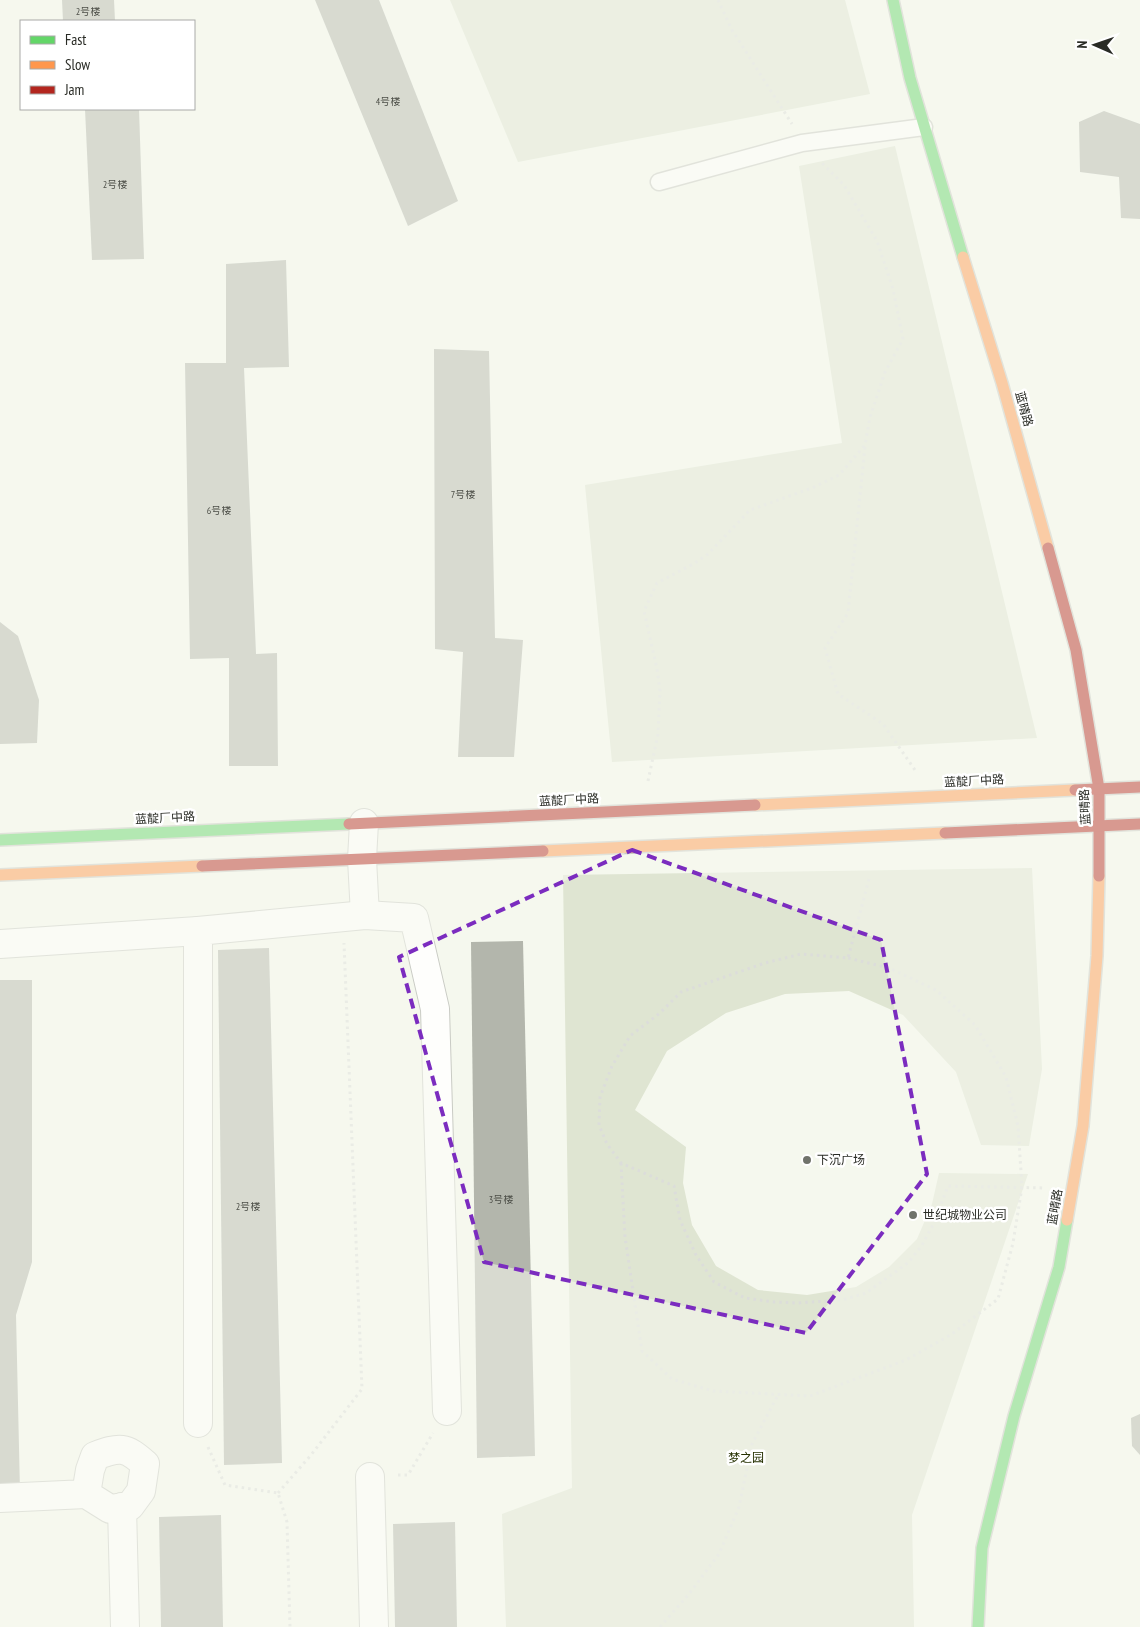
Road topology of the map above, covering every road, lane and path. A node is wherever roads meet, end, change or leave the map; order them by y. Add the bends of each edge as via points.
1 (718, 0) edge
2 (893, 0) edge
3 (924, 127) junction
4 (802, 143) junction
5 (659, 182) dead end
6 (866, 445) junction
7 (920, 777) dead end
8 (642, 786) dead end
9 (1140, 788) edge
10 (1098, 789) junction
11 (364, 823) junction
12 (1140, 824) edge
13 (1100, 826) junction
14 (0, 840) edge
15 (362, 859) junction
16 (0, 876) edge
17 (869, 879) dead end
18 (354, 916) junction
19 (198, 931) junction
20 (0, 944) edge
21 (848, 958) junction
22 (621, 1163) junction
23 (1022, 1187) junction
24 (1049, 1188) dead end
25 (778, 1395) junction
26 (447, 1411) joint
27 (198, 1423) joint
28 (370, 1477) joint
29 (278, 1492) junction
30 (86, 1494) junction
31 (0, 1498) edge
32 (122, 1507) junction
33 (125, 1627) edge
34 (290, 1627) edge
35 (374, 1627) edge
36 (660, 1627) edge
37 (978, 1627) edge

1 - 4 path via 732,30
2 - 3 street, 蓝晴路
3 - 4 lane
3 - 10 street, 蓝晴路 via 1002,383 1076,650
4 - 5 lane
4 - 6 path via 844,184 877,241 893,290 903,339 885,372 870,417
6 - 7 path via 848,613 825,648 838,694 883,724
6 - 8 path via 839,475 750,510 708,554 657,583 644,611 660,691 658,734 649,780
9 - 10 street, 蓝靛厂中路
10 - 11 street, 蓝靛厂中路
10 - 13 street, 蓝晴路
11 - 14 street, 蓝靛厂中路
11 - 15 street
12 - 13 street
13 - 15 street
13 - 37 street, 蓝晴路 via 1097,956 1083,1126 1059,1266 1014,1416 982,1548
15 - 16 street
15 - 18 street
17 - 21 path
18 - 19 street
18 - 26 street via 414,918 435,1009
18 - 29 path via 362,1389
19 - 20 street
19 - 27 street
21 - 22 path via 801,954 681,992 630,1036 612,1066 600,1097 599,1125 607,1144
21 - 23 path via 888,968 936,990 975,1025 1006,1077 1018,1126
22 - 23 path via 674,1186 680,1220 696,1255 714,1282 745,1298 774,1302 842,1300 866,1293 909,1262 934,1223 948,1186
22 - 25 path via 625,1237 642,1351 672,1379 713,1391
23 - 24 path
23 - 25 path via 1013,1244 998,1299 952,1334 906,1360 810,1396
25 - 36 path via 752,1444 739,1507 719,1554
26 - 28 path via 408,1475
27 - 29 path via 225,1485
28 - 35 street
29 - 34 path via 288,1522
30 - 31 street
30 - 32 street via 110,1509
30 - 32 street via 95,1456 112,1450 130,1451 145,1464 142,1491 130,1506
32 - 33 street

